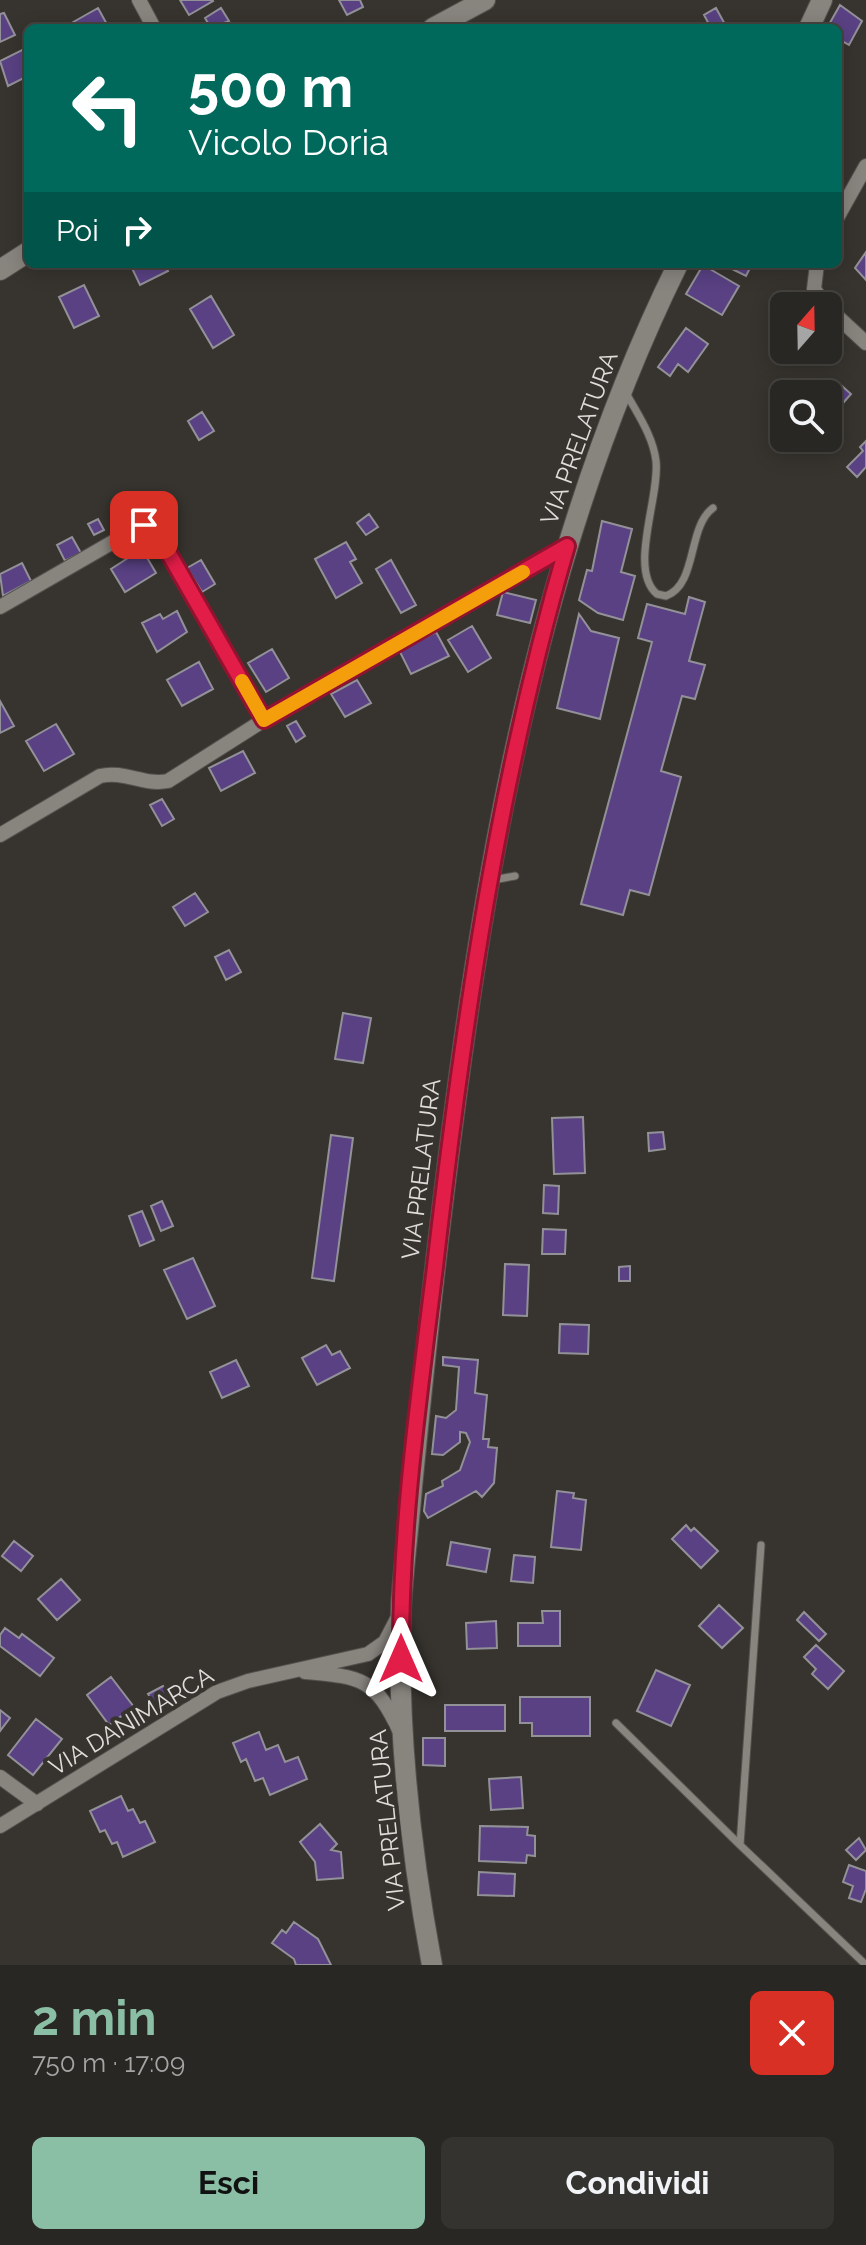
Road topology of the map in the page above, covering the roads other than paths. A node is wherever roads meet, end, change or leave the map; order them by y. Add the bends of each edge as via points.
1 (139, 0) edge
2 (485, 0) edge
3 (822, 0) edge
4 (152, 24) edge
5 (440, 24) edge
6 (811, 24) edge
7 (866, 166) edge
8 (842, 209) edge
9 (24, 255) edge
10 (676, 268) edge
11 (817, 268) edge
12 (0, 270) edge
13 (816, 292) edge
14 (842, 321) edge
15 (866, 343) edge
16 (623, 388) junction
17 (713, 508) dead end
18 (567, 546) junction
19 (0, 607) edge
20 (264, 720) junction
21 (0, 835) edge
22 (515, 876) dead end
23 (491, 880) junction
24 (761, 1545) dead end
25 (401, 1608) junction
26 (292, 1671) junction
27 (616, 1723) dead end
28 (402, 1737) junction
29 (0, 1777) edge
30 (37, 1804) junction
31 (0, 1826) edge
32 (740, 1845) junction
33 (432, 1965) edge
34 (866, 1965) edge

1 - 4 street
2 - 5 street
3 - 6 street
7 - 8 street
9 - 12 street
10 - 16 street, VIA PRELATURA
11 - 13 street
14 - 15 street
16 - 17 lane via 649,434 656,459 643,569 657,594 666,596 678,586 703,520
16 - 18 street, VIA PRELATURA
18 - 20 street
18 - 23 street, VIA PRELATURA via 526,701
19 - 20 street via 149,525
20 - 21 street via 168,781 100,776
22 - 23 lane
23 - 25 street, VIA PRELATURA via 454,1103
24 - 32 lane
25 - 26 street, VIA DANIMARCA via 390,1636 375,1650
25 - 28 street, VIA PRELATURA
26 - 28 street, VIA DANIMARCA via 349,1678 373,1688 386,1702
26 - 30 street, VIA DANIMARCA via 217,1692
27 - 32 lane
28 - 33 street, VIA PRELATURA
29 - 30 street
30 - 31 street, VIA DANIMARCA
32 - 34 lane

